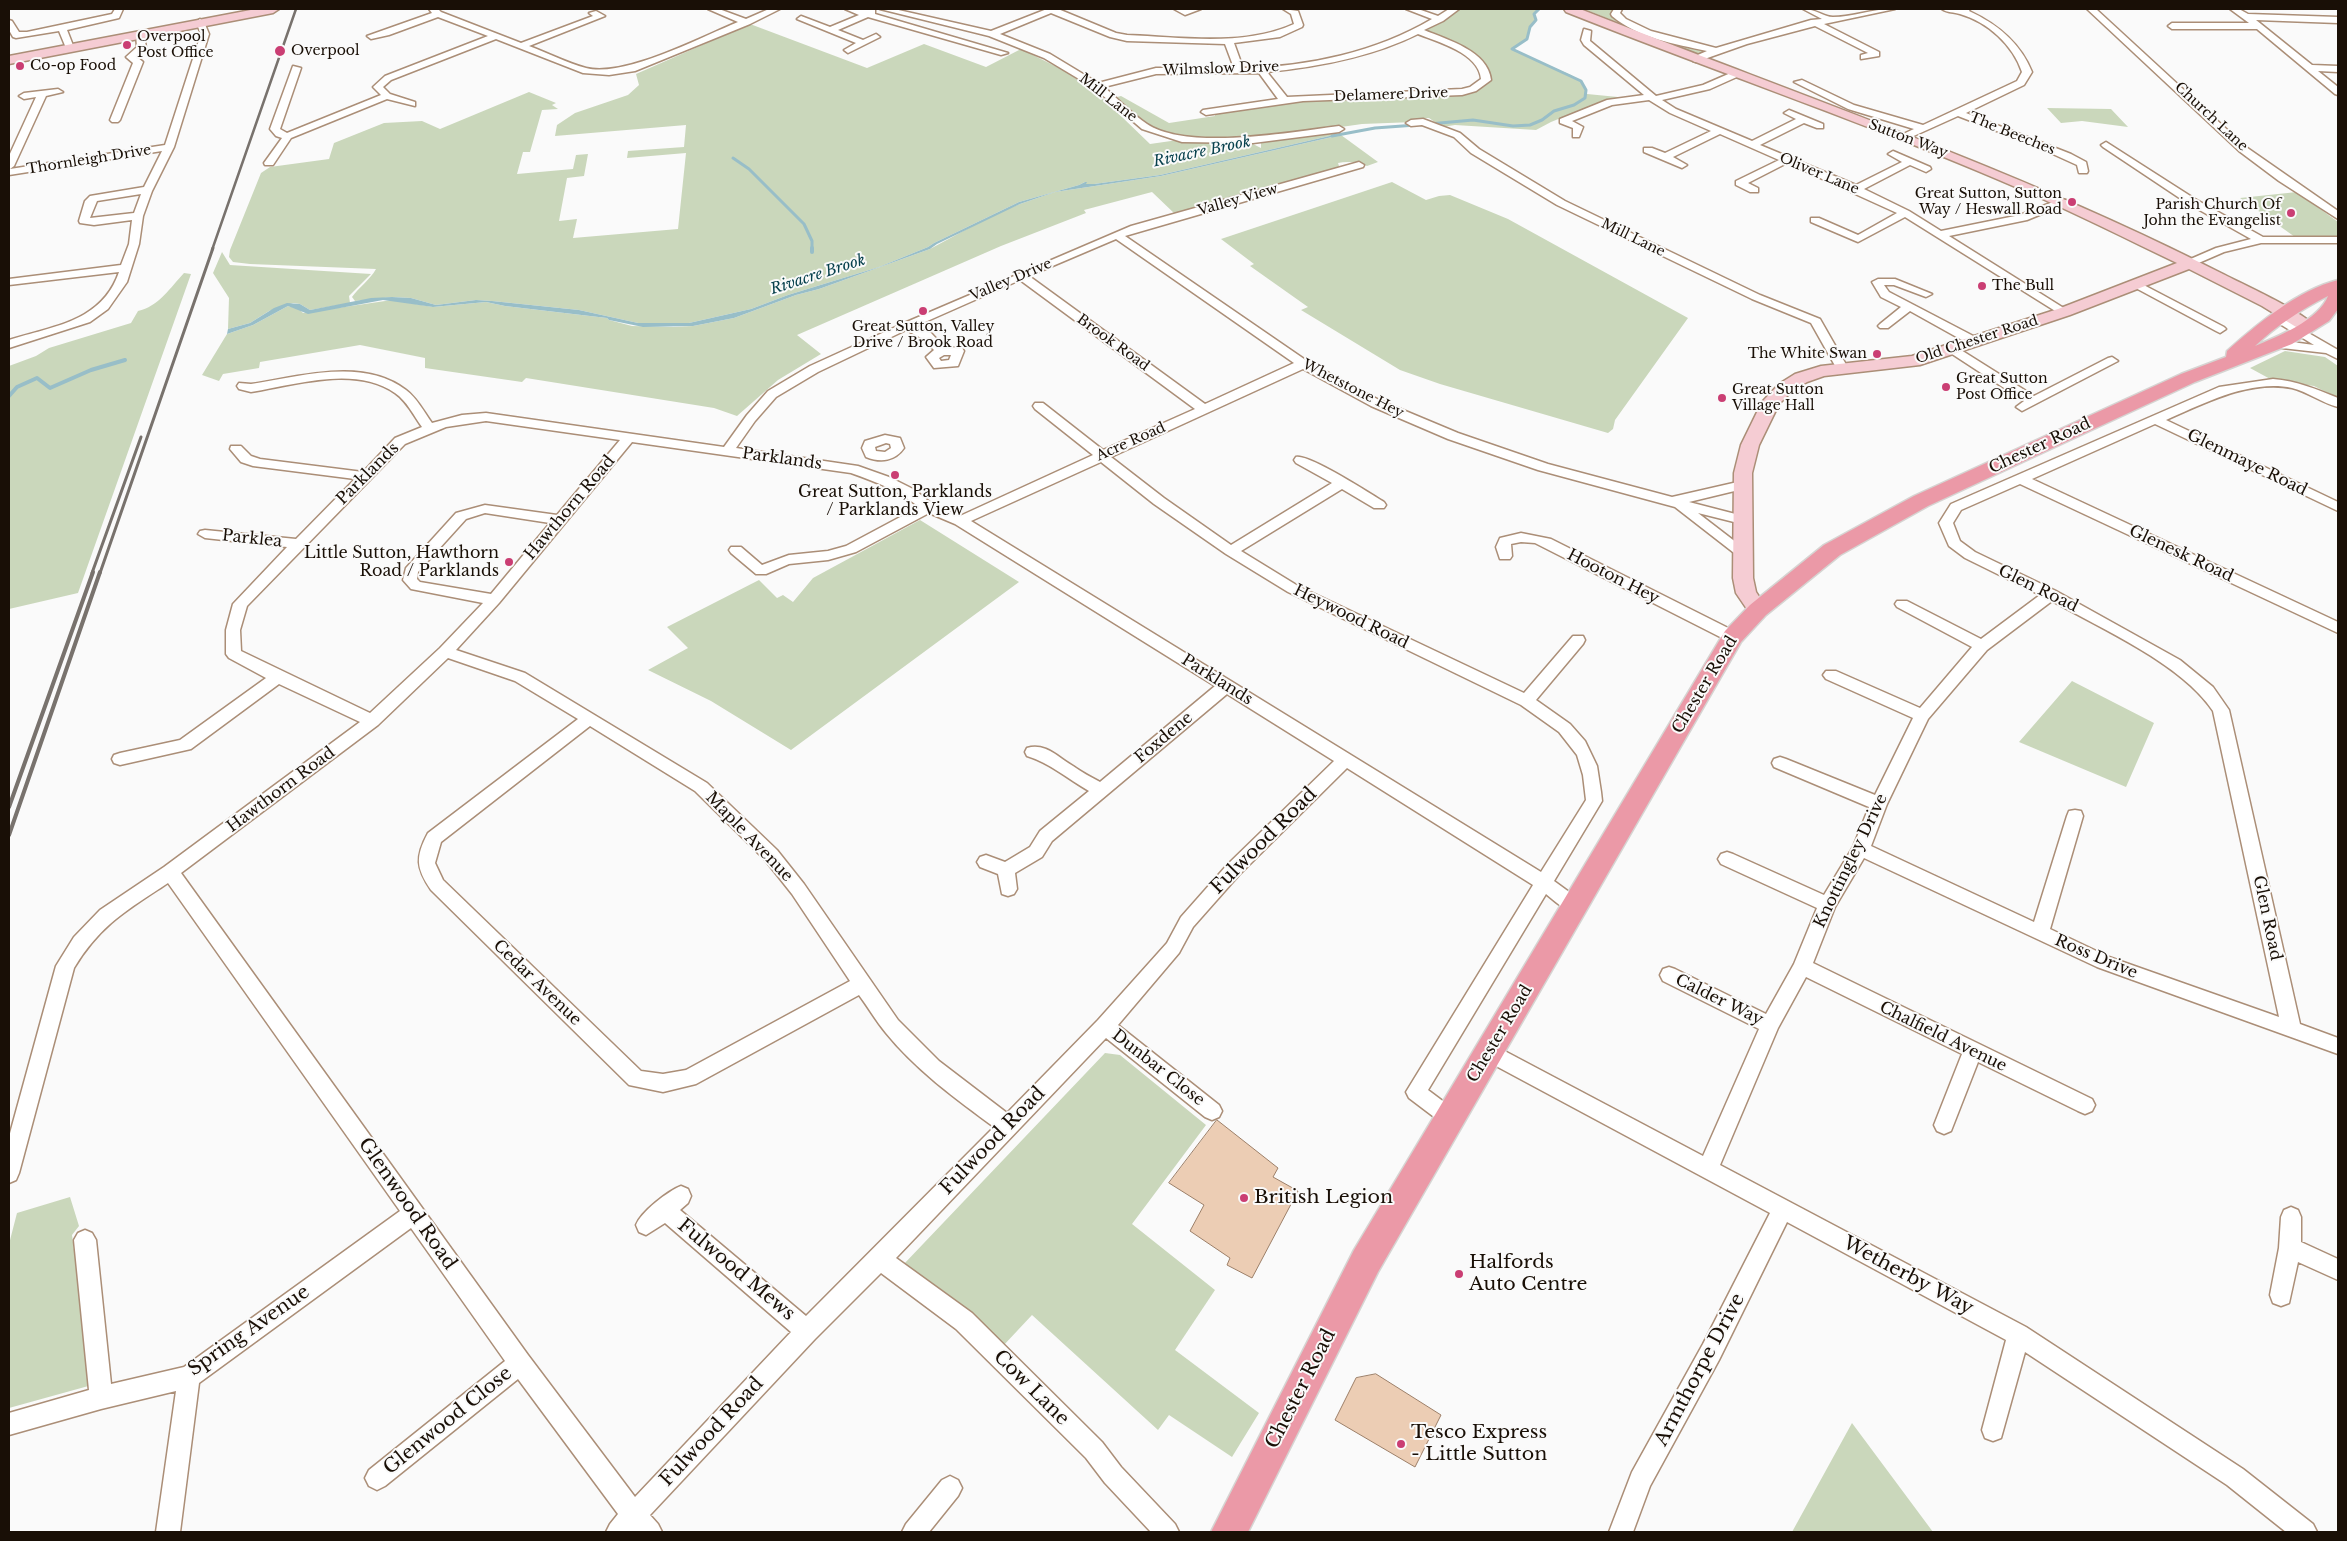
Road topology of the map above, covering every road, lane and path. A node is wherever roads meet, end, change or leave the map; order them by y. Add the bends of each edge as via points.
1 (119, 9) edge
2 (274, 9) edge
3 (712, 9) edge
4 (776, 9) edge
5 (849, 9) edge
6 (882, 9) edge
7 (1052, 9) edge
8 (1178, 9) edge
9 (1197, 9) edge
10 (1287, 9) edge
11 (1410, 9) edge
12 (1456, 9) edge
13 (1570, 9) edge
14 (1618, 9) edge
15 (1807, 9) edge
16 (1891, 9) edge
17 (1946, 9) edge
18 (2091, 9) edge
19 (2234, 9) edge
20 (436, 10) edge
21 (1965, 10) edge
22 (868, 14) junction
23 (601, 16) dead end
24 (2248, 17) junction
25 (801, 19) dead end
26 (1440, 19) junction
27 (1828, 19) junction
28 (2338, 20) edge
29 (200, 22) junction
30 (747, 22) junction
31 (1814, 22) junction
32 (9, 23) edge
33 (960, 26) junction
34 (2172, 26) dead end
35 (2259, 26) junction
36 (62, 28) junction
37 (831, 30) junction
38 (1418, 31) junction
39 (1587, 31) dead end
40 (140, 34) junction
41 (992, 34) junction
42 (942, 35) junction
43 (371, 36) dead end
44 (497, 36) junction
45 (876, 37) dead end
46 (1229, 41) junction
47 (864, 43) junction
48 (523, 46) junction
49 (70, 48) junction
50 (848, 50) dead end
51 (1717, 51) junction
52 (1004, 53) dead end
53 (1864, 57) dead end
54 (1696, 59) junction
55 (9, 60) edge
56 (296, 68) dead end
57 (2311, 68) junction
58 (2338, 69) edge
59 (1261, 70) junction
60 (1239, 71) junction
61 (1736, 74) junction
62 (1799, 82) dead end
63 (1097, 86) junction
64 (58, 92) dead end
65 (2338, 92) edge
66 (42, 94) junction
67 (24, 96) dead end
68 (387, 96) junction
69 (1653, 98) junction
70 (1285, 101) junction
71 (412, 104) dead end
72 (1206, 112) dead end
73 (1959, 112) junction
74 (1788, 113) dead end
75 (1804, 119) junction
76 (115, 120) dead end
77 (1411, 123) dead end
78 (1820, 126) dead end
79 (1922, 128) junction
80 (1339, 129) dead end
81 (1719, 131) junction
82 (1576, 135) dead end
83 (288, 136) junction
84 (1904, 137) junction
85 (1752, 144) junction
86 (2106, 145) dead end
87 (169, 147) junction
88 (1648, 150) dead end
89 (1892, 154) dead end
90 (1666, 157) junction
91 (1786, 160) junction
92 (1909, 162) junction
93 (269, 163) dead end
94 (1682, 165) dead end
95 (9, 166) edge
96 (1359, 166) dead end
97 (1926, 169) dead end
98 (2083, 171) dead end
99 (9, 172) edge
100 (1856, 189) junction
101 (148, 190) junction
102 (1754, 190) dead end
103 (2062, 202) junction
104 (1905, 213) junction
105 (138, 216) junction
106 (2338, 216) edge
107 (1815, 220) dead end
108 (1941, 234) junction
109 (1117, 235) junction
110 (2261, 240) junction
111 (2338, 240) edge
112 (2190, 263) junction
113 (126, 268) junction
114 (1022, 276) junction
115 (9, 282) edge
116 (2136, 284) junction
117 (2238, 289) junction
118 (2338, 290) edge
119 (1926, 294) dead end
120 (2303, 302) junction
121 (1909, 306) junction
122 (2064, 312) junction
123 (2293, 323) junction
124 (906, 326) junction
125 (1884, 326) dead end
126 (2220, 328) dead end
127 (1975, 342) junction
128 (9, 344) edge
129 (2277, 344) junction
130 (1953, 349) junction
131 (2338, 350) edge
132 (941, 351) dead end
133 (2232, 356) junction
134 (2338, 356) edge
135 (2085, 358) dead end
136 (2112, 361) dead end
137 (1304, 364) junction
138 (2100, 367) junction
139 (1842, 368) junction
140 (243, 386) dead end
141 (2338, 403) edge
142 (1039, 406) dead end
143 (1204, 409) junction
144 (2156, 420) junction
145 (429, 427) junction
146 (628, 438) junction
147 (236, 449) dead end
148 (728, 451) junction
149 (871, 454) dead end
150 (1103, 455) junction
151 (1301, 460) dead end
152 (853, 469) junction
153 (366, 476) junction
154 (2023, 480) junction
155 (1342, 482) junction
156 (1742, 485) junction
157 (1675, 501) junction
158 (1379, 505) dead end
159 (2338, 507) edge
160 (928, 508) junction
161 (560, 520) junction
162 (1742, 520) junction
163 (960, 521) junction
164 (205, 534) dead end
165 (298, 544) junction
166 (736, 550) dead end
167 (1231, 551) junction
168 (1743, 553) junction
169 (1505, 556) dead end
170 (2051, 594) junction
171 (494, 600) junction
172 (1902, 604) dead end
173 (1758, 610) junction
174 (2338, 628) edge
175 (1732, 637) junction
176 (1578, 640) dead end
177 (1982, 646) junction
178 (445, 652) junction
179 (1831, 675) dead end
180 (278, 677) junction
181 (1226, 686) junction
182 (1526, 700) junction
183 (1922, 716) junction
184 (590, 718) junction
185 (372, 720) junction
186 (1033, 752) dead end
187 (120, 759) dead end
188 (1346, 760) junction
189 (1780, 763) dead end
190 (1101, 790) junction
191 (1879, 804) junction
192 (2075, 816) dead end
193 (1861, 849) junction
194 (1727, 859) dead end
195 (986, 862) dead end
196 (1006, 870) junction
197 (170, 872) junction
198 (1543, 882) junction
199 (1008, 889) dead end
200 (1574, 905) junction
201 (1827, 905) junction
202 (2040, 932) junction
203 (1802, 967) junction
204 (1669, 975) dead end
205 (862, 984) junction
206 (1770, 1025) junction
207 (1105, 1026) junction
208 (2291, 1028) junction
209 (2338, 1046) edge
210 (1972, 1052) junction
211 (1490, 1054) junction
212 (2085, 1105) dead end
213 (1212, 1110) dead end
214 (1449, 1117) junction
215 (1008, 1125) junction
216 (1944, 1125) dead end
217 (1708, 1169) junction
218 (9, 1174) edge
219 (672, 1203) joint
220 (1782, 1210) junction
221 (413, 1214) junction
222 (2291, 1217) dead end
223 (646, 1225) dead end
224 (85, 1240) dead end
225 (2290, 1248) junction
226 (880, 1259) junction
227 (2338, 1270) edge
228 (2281, 1295) dead end
229 (807, 1331) junction
230 (2018, 1335) junction
231 (520, 1363) junction
232 (188, 1377) junction
233 (101, 1398) junction
234 (9, 1424) edge
235 (1993, 1430) dead end
236 (376, 1478) dead end
237 (950, 1488) dead end
238 (634, 1527) edge
239 (168, 1532) edge
240 (914, 1532) edge
241 (1168, 1532) edge
242 (1229, 1532) edge
243 (1621, 1532) edge
244 (2305, 1532) edge

1 - 36 street via 116,16
2 - 29 main road
3 - 30 street
4 - 30 street
5 - 22 street
6 - 22 street
6 - 33 street, Mill Lane
7 - 41 street
7 - 46 street via 1127,38
8 - 9 street via 1185,12
10 - 46 street via 1294,13 1299,25 1280,34
11 - 26 street
12 - 26 street, Wilmslow Drive
13 - 54 main road, Sutton Way
14 - 51 street via 1615,14 1626,22 1660,36
15 - 27 street
16 - 27 street
17 - 21 street
18 - 106 street, Church Lane via 2139,49 2231,139
19 - 24 street
20 - 43 street via 386,33
20 - 44 street
21 - 73 street via 1997,30 2014,48 2028,72 2021,83 2009,90
22 - 37 street
22 - 42 street
23 - 48 street
24 - 28 street
24 - 35 street
25 - 37 street
26 - 38 street, Wilmslow Drive
27 - 31 street
29 - 40 main road
29 - 87 street via 205,34
30 - 48 street via 620,71 586,71
31 - 51 street
31 - 53 street via 1876,54
32 - 36 street via 16,34 26,35
33 - 41 street, Mill Lane
33 - 42 street
34 - 35 street
35 - 57 street
36 - 49 street
37 - 47 street
38 - 59 street, Wilmslow Drive via 1339,58
38 - 70 street, Delamere Drive via 1469,55 1484,69 1486,80 1480,86 1462,92
39 - 69 street, Oliver Lane via 1587,43
40 - 49 main road
40 - 76 street via 142,48 132,57 138,62
41 - 63 street, Mill Lane via 1047,56
42 - 52 street
44 - 48 street
44 - 68 street via 388,78 378,87
45 - 47 street
46 - 60 street
47 - 50 street
49 - 55 main road
51 - 54 street
54 - 61 main road, Sutton Way
56 - 83 street via 275,128 279,134
57 - 58 street
57 - 65 street
59 - 60 street, Wilmslow Drive
59 - 70 street
60 - 63 street, Wilmslow Drive via 1156,71
61 - 69 street via 1704,89
61 - 84 main road, Sutton Way
62 - 79 street via 1851,106
63 - 80 street, Mill Lane via 1145,127 1185,140 1253,140
64 - 66 street
66 - 67 street
66 - 95 street
68 - 71 street
68 - 83 street
69 - 81 street, Oliver Lane via 1673,111
69 - 82 street via 1610,102 1563,121 1578,127
70 - 72 street, Delamere Drive
73 - 79 street
73 - 98 street, The Beeches via 2022,136 2055,153 2069,154 2082,164
74 - 75 street
75 - 78 street
75 - 85 street
77 - 139 street, Mill Lane via 1423,122 1457,135 1475,151 1562,203 1756,297 1816,321
79 - 84 street
81 - 85 street, Oliver Lane
81 - 90 street
83 - 93 street
84 - 103 main road, Sutton Way
85 - 91 street, Oliver Lane
86 - 110 street via 2191,201
87 - 99 street, Thornleigh Drive
87 - 101 street
88 - 90 street
89 - 92 street
90 - 94 street
91 - 100 street, Oliver Lane
91 - 102 street via 1740,183
92 - 97 street
92 - 100 street
96 - 109 street, Valley View
100 - 104 street, Oliver Lane
101 - 105 street
101 - 105 street via 94,198 84,221
103 - 108 street via 2023,218
103 - 112 main road, Sutton Way
104 - 107 street via 1858,239
104 - 108 street, Oliver Lane
105 - 113 street
108 - 122 street, Oliver Lane
109 - 114 street, Valley Drive
109 - 137 street, Whetstone Hey
110 - 111 street, Old Chester Road
110 - 112 street, Old Chester Road via 2220,250
112 - 116 main road, Old Chester Road
112 - 117 main road, Sutton Way
113 - 115 street
113 - 128 street via 121,282 104,306 86,320
114 - 124 street, Valley Drive
114 - 143 street, Brook Road
116 - 122 main road, Old Chester Road
116 - 126 street
117 - 120 main road, Sutton Way via 2270,300
117 - 123 main road, Sutton Way
118 - 120 main road, Chester Road
118 - 123 main road, Chester Road via 2323,317
119 - 121 street via 1895,282 1878,282 1880,290
120 - 123 main road, Chester Road
121 - 125 street
121 - 127 street
122 - 127 main road, Old Chester Road
123 - 129 main road, Chester Road
123 - 131 street via 2330,342
123 - 133 main road, Chester Road via 2261,330
123 - 134 street
124 - 132 street via 927,336
124 - 148 street, Valley Drive via 814,369 772,394
127 - 130 main road, Old Chester Road
129 - 133 main road, Chester Road
129 - 134 street via 2314,347
130 - 138 street via 2026,403
130 - 139 main road, Old Chester Road via 1914,361
133 - 173 main road, Chester Road via 1921,501 1832,550
135 - 138 street
136 - 138 street
137 - 143 street, Acre Road
137 - 157 street, Whetstone Hey via 1375,403 1453,436 1543,467
139 - 156 main road, Old Chester Road via 1801,378 1771,402 1750,445
140 - 145 street via 251,388 340,376 368,377 402,392
141 - 144 street, Glen Road via 2305,388 2273,383 2223,390
142 - 150 street, Heywood Road
143 - 150 street, Acre Road
144 - 154 street, Glen Road
144 - 159 street, Glenmaye Road
145 - 146 street, Parklands via 461,418 486,417
145 - 153 street, Parklands via 400,441
146 - 148 street, Parklands
146 - 161 street, Hawthorn Road
147 - 153 street via 258,463
148 - 152 street, Parklands
149 - 152 street
150 - 163 street, Acre Road
150 - 167 street, Heywood Road via 1159,501
151 - 155 street
152 - 160 street, Parklands via 910,493
153 - 165 street, Parklands
154 - 170 street, Glen Road via 1956,507 1946,523 1954,543 1970,555
154 - 174 street, Glenesk Road
155 - 158 street
155 - 167 street
156 - 157 street, Whetstone Hey
156 - 162 main road, Old Chester Road
157 - 162 street, Whetstone Hey
157 - 168 street
160 - 163 street, Parklands
160 - 166 street via 841,553 793,559 761,571
161 - 171 street, Hawthorn Road
161 - 171 street via 485,509 474,511 461,516 411,571 410,580 416,586
162 - 168 main road, Old Chester Road
163 - 181 street, Parklands
164 - 165 street, Parklea
165 - 180 street, Parklands via 240,604 233,630 234,654
167 - 182 street, Heywood Road via 1293,589
168 - 173 main road, Old Chester Road via 1742,578 1746,593
169 - 175 street, Hooton Hey via 1505,541 1518,536 1546,542
170 - 177 street, Knottingley Drive
170 - 208 street, Glen Road via 2175,664 2208,690 2222,710
171 - 178 street, Hawthorn Road
172 - 177 street
173 - 175 main road, Chester Road
175 - 200 main road, Chester Road
176 - 182 street
177 - 183 street, Knottingley Drive
178 - 184 street, Maple Avenue via 520,677
178 - 185 street, Hawthorn Road
179 - 183 street
180 - 185 street, Parklands
180 - 187 street via 185,745
181 - 188 street, Parklands
181 - 190 street, Foxdene
182 - 198 street, Heywood Road via 1575,739 1589,764 1594,801
183 - 191 street, Knottingley Drive
184 - 205 street, Maple Avenue via 701,787 723,808 771,855 798,889
184 - 205 street, Cedar Avenue via 434,838 426,855 427,871 437,885 636,1079 663,1083 689,1078
185 - 197 street, Hawthorn Road
186 - 190 street via 1050,757
188 - 198 street, Parklands
188 - 207 street, Fulwood Road via 1214,892 1187,922 1173,948
189 - 191 street
190 - 196 street, Foxdene via 1046,836 1036,852
191 - 193 street, Knottingley Drive
192 - 202 street
193 - 201 street, Knottingley Drive
193 - 202 street, Ross Drive
194 - 201 street
195 - 196 street
196 - 199 street
197 - 218 street, Hawthorn Road via 106,915 80,942 65,966
197 - 221 street, Glenwood Road
198 - 200 street, Parklands
198 - 214 street via 1416,1092
200 - 211 main road, Chester Road
201 - 203 street, Knottingley Drive
202 - 208 street, Ross Drive via 2103,962
203 - 206 street, Knottingley Drive
203 - 210 street, Chalfield Avenue
204 - 206 street, Calder Way
205 - 215 street, Maple Avenue via 904,1041 966,1097
206 - 217 street, Knottingley Drive
207 - 213 street, Dunbar Close
207 - 215 street, Fulwood Road
208 - 209 street, Ross Drive
210 - 212 street, Chalfield Avenue
210 - 216 street
211 - 214 main road, Chester Road
211 - 217 street, Wetherby Way
214 - 242 main road, Chester Road via 1366,1260
215 - 226 street, Fulwood Road
217 - 220 street, Wetherby Way
219 - 223 street, Fulwood Mews
219 - 229 street, Fulwood Mews
220 - 230 street, Wetherby Way
220 - 243 street, Armthorpe Drive via 1711,1352 1640,1480
221 - 231 street, Glenwood Road
221 - 232 street, Spring Avenue
222 - 225 street
224 - 233 street
225 - 227 street
225 - 228 street
226 - 229 street, Fulwood Road
226 - 241 street, Cow Lane via 964,1321 1094,1450 1113,1475
229 - 238 street, Fulwood Road
230 - 235 street
230 - 244 street, Wetherby Way via 2235,1478
231 - 236 street, Glenwood Close
231 - 238 street, Glenwood Road
232 - 233 street, Spring Avenue
232 - 239 street
233 - 234 street, Spring Avenue
237 - 240 street

